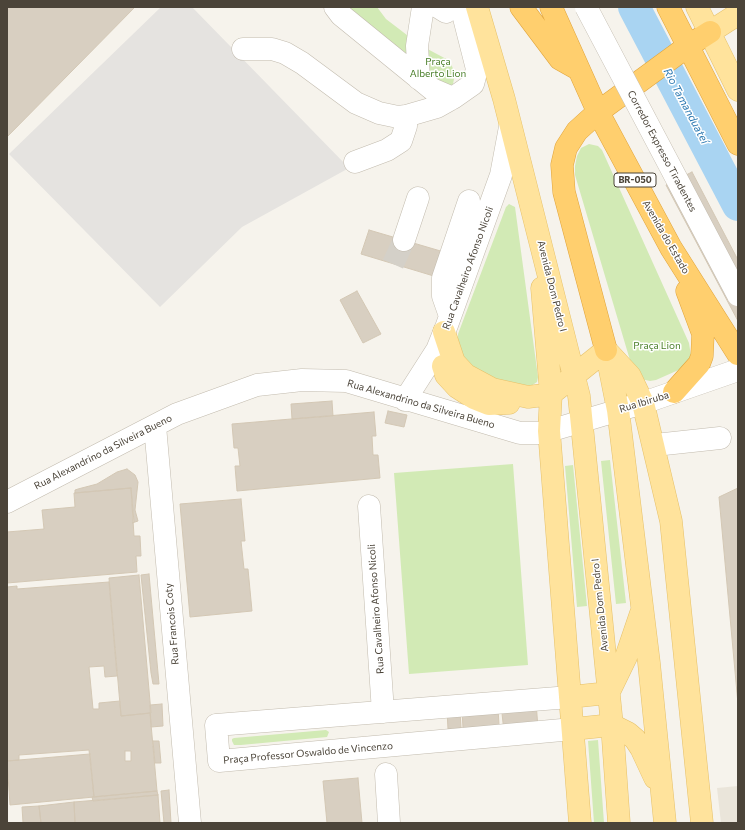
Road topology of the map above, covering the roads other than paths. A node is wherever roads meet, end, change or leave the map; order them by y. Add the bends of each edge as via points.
1 (335, 7) edge
2 (423, 7) edge
3 (477, 7) edge
4 (521, 7) edge
5 (551, 7) edge
6 (586, 7) edge
7 (668, 7) edge
8 (697, 7) edge
9 (449, 9) edge
10 (738, 14) edge
11 (710, 32) junction
12 (688, 46) junction
13 (243, 50) dead end
14 (579, 70) junction
15 (419, 79) junction
16 (738, 90) edge
17 (453, 98) junction
18 (598, 112) junction
19 (406, 116) junction
20 (510, 127) junction
21 (738, 144) edge
22 (355, 162) dead end
23 (418, 198) dead end
24 (469, 201) dead end
25 (540, 236) junction
26 (404, 240) tunnel mouth
27 (671, 248) junction
28 (738, 295) edge
29 (444, 333) junction
30 (606, 350) junction
31 (738, 354) edge
32 (738, 370) edge
33 (574, 376) junction
34 (674, 392) junction
35 (551, 394) junction
36 (405, 400) junction
37 (643, 403) junction
38 (618, 410) junction
39 (582, 421) junction
40 (154, 426) junction
41 (549, 432) junction
42 (720, 438) dead end
43 (654, 445) junction
44 (7, 502) edge
45 (369, 506) dead end
46 (642, 608) junction
47 (608, 693) junction
48 (570, 698) junction
49 (412, 710) junction
50 (383, 712) junction
51 (340, 716) junction
52 (612, 725) junction
53 (572, 729) junction
54 (416, 743) junction
55 (344, 750) junction
56 (386, 774) dead end
57 (663, 800) junction
58 (190, 823) edge
59 (389, 823) edge
60 (580, 823) edge
61 (619, 823) edge
62 (665, 823) edge
63 (702, 823) edge

1 - 15 street via 341,15
2 - 15 street via 417,46
3 - 20 main road
4 - 14 highway via 560,59
5 - 14 highway, Avenida do Estado / BR-050
6 - 28 street, Corredor Expresso Tiradentes, bridge
7 - 12 highway
8 - 11 main road
9 - 17 street via 462,10 477,69 472,84
10 - 11 main road
11 - 12 highway
11 - 16 main road
12 - 18 highway
12 - 21 highway
13 - 19 street via 272,49 285,53 356,103 379,113
14 - 18 highway, Avenida do Estado / BR-050
15 - 17 street via 432,89
17 - 19 street via 436,107
18 - 27 highway, Avenida do Estado / BR-050
18 - 30 highway via 577,131 566,148 562,165 564,192
19 - 22 street via 401,141 387,150
20 - 25 main road
20 - 29 street, Rua Cavalheiro Afonso Nicoli via 501,176
23 - 26 street
24 - 29 street via 443,278
25 - 33 main road, Avenida Dom Pedro I
25 - 35 main road, Avenida Dom Pedro I via 544,330
27 - 31 highway, Avenida do Estado / BR-050
27 - 34 highway via 703,334 699,364
29 - 35 main road via 446,375 474,398 489,404 507,404 523,396
29 - 36 street, Rua Cavalheiro Afonso Nicoli
30 - 33 main road
30 - 37 main road via 630,376
30 - 38 main road
32 - 34 street, Rua Ibiruba
33 - 35 main road
33 - 39 main road, Avenida Dom Pedro I
34 - 37 street, Rua Ibiruba
35 - 41 main road, Avenida Dom Pedro I
36 - 40 street, Rua Alexandrino da Silveira Bueno via 346,381 295,381 258,385 177,414
36 - 41 street, Rua Alexandrino da Silveira Bueno via 520,433
37 - 38 street, Rua Ibiruba
37 - 43 main road
38 - 39 street, Rua Ibiruba
38 - 46 main road
39 - 41 street, Rua Ibiruba
39 - 47 main road, Avenida Dom Pedro I
40 - 44 street, Rua Alexandrino da Silveira Bueno
40 - 58 street, Rua Francois Coty
41 - 48 main road, Avenida Dom Pedro I
42 - 43 street
43 - 63 main road via 671,521
45 - 50 street, Rua Cavalheiro Afonso Nicoli
46 - 47 main road via 626,657
46 - 57 main road
47 - 48 main road
47 - 52 main road, Avenida Dom Pedro I
48 - 49 street, Praça Professor Oswaldo de Vincenzo
48 - 53 main road, Avenida Dom Pedro I
49 - 50 street, Praça Professor Oswaldo de Vincenzo
49 - 54 street
50 - 51 street, Praça Professor Oswaldo de Vincenzo
51 - 55 street
51 - 55 street, Praça Professor Oswaldo de Vincenzo via 216,726 218,761
52 - 53 main road
52 - 57 main road via 635,739 653,772
52 - 61 main road, Avenida Dom Pedro I
53 - 54 street, Praça Professor Oswaldo de Vincenzo
53 - 60 main road, Avenida Dom Pedro I
54 - 55 street, Praça Professor Oswaldo de Vincenzo
56 - 59 street
57 - 62 main road

